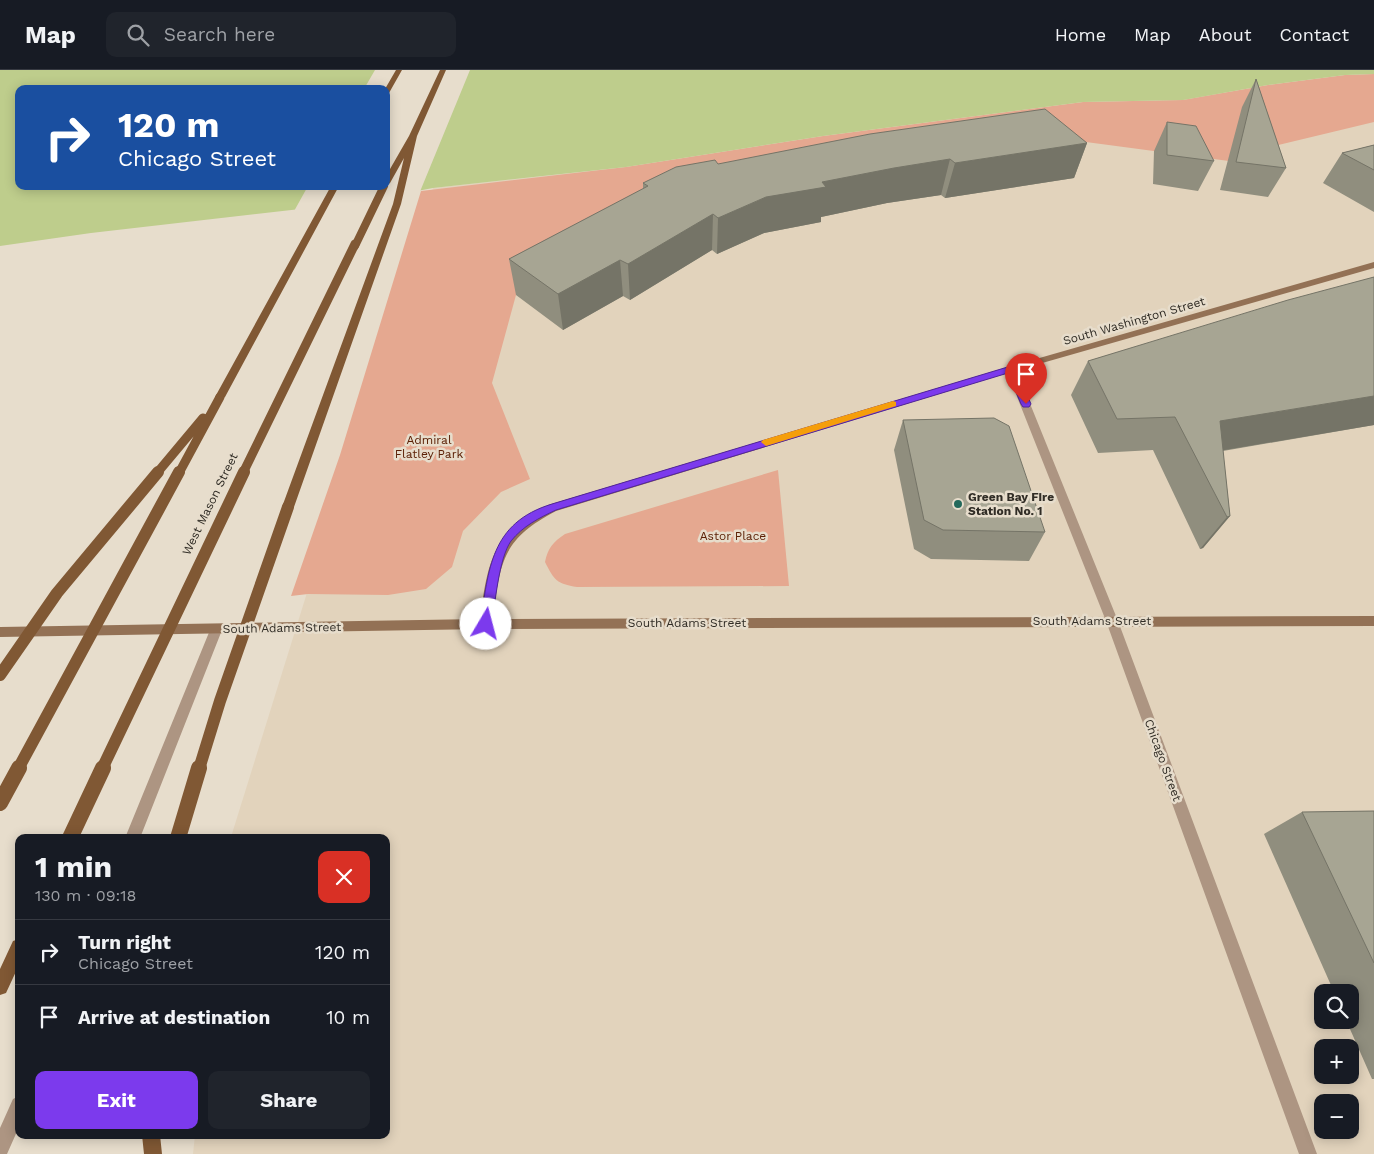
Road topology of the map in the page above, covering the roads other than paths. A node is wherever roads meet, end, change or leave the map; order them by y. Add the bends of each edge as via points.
1 (398, 70) edge
2 (443, 70) edge
3 (390, 85) edge
4 (413, 136) junction
5 (390, 176) edge
6 (333, 190) edge
7 (382, 190) edge
8 (1374, 265) edge
9 (1011, 369) junction
10 (220, 397) junction
11 (1112, 621) junction
12 (1374, 621) edge
13 (486, 624) junction
14 (216, 630) junction
15 (0, 632) edge
16 (0, 675) edge
17 (0, 803) edge
18 (72, 834) edge
19 (134, 834) edge
20 (179, 834) edge
21 (15, 955) edge
22 (0, 987) edge
23 (15, 1114) edge
24 (151, 1139) edge
25 (0, 1148) edge
26 (152, 1154) edge
27 (1308, 1154) edge

1 - 3 main road
2 - 4 main road
4 - 5 main road
4 - 20 main road, bridge via 397,204 220,701
6 - 10 main road
7 - 18 main road, West Mason Street, bridge via 187,588
8 - 9 street, South Washington Street
9 - 11 street, Chicago Street
9 - 13 street, South Washington Street via 533,516 505,541 493,580
10 - 16 main road, bridge via 57,593
10 - 17 main road, bridge
11 - 12 street, South Adams Street
11 - 13 street, South Adams Street
11 - 27 street, Chicago Street
13 - 14 street, South Adams Street
14 - 15 street, South Adams Street
14 - 19 street
21 - 22 main road
23 - 25 street
24 - 26 main road

